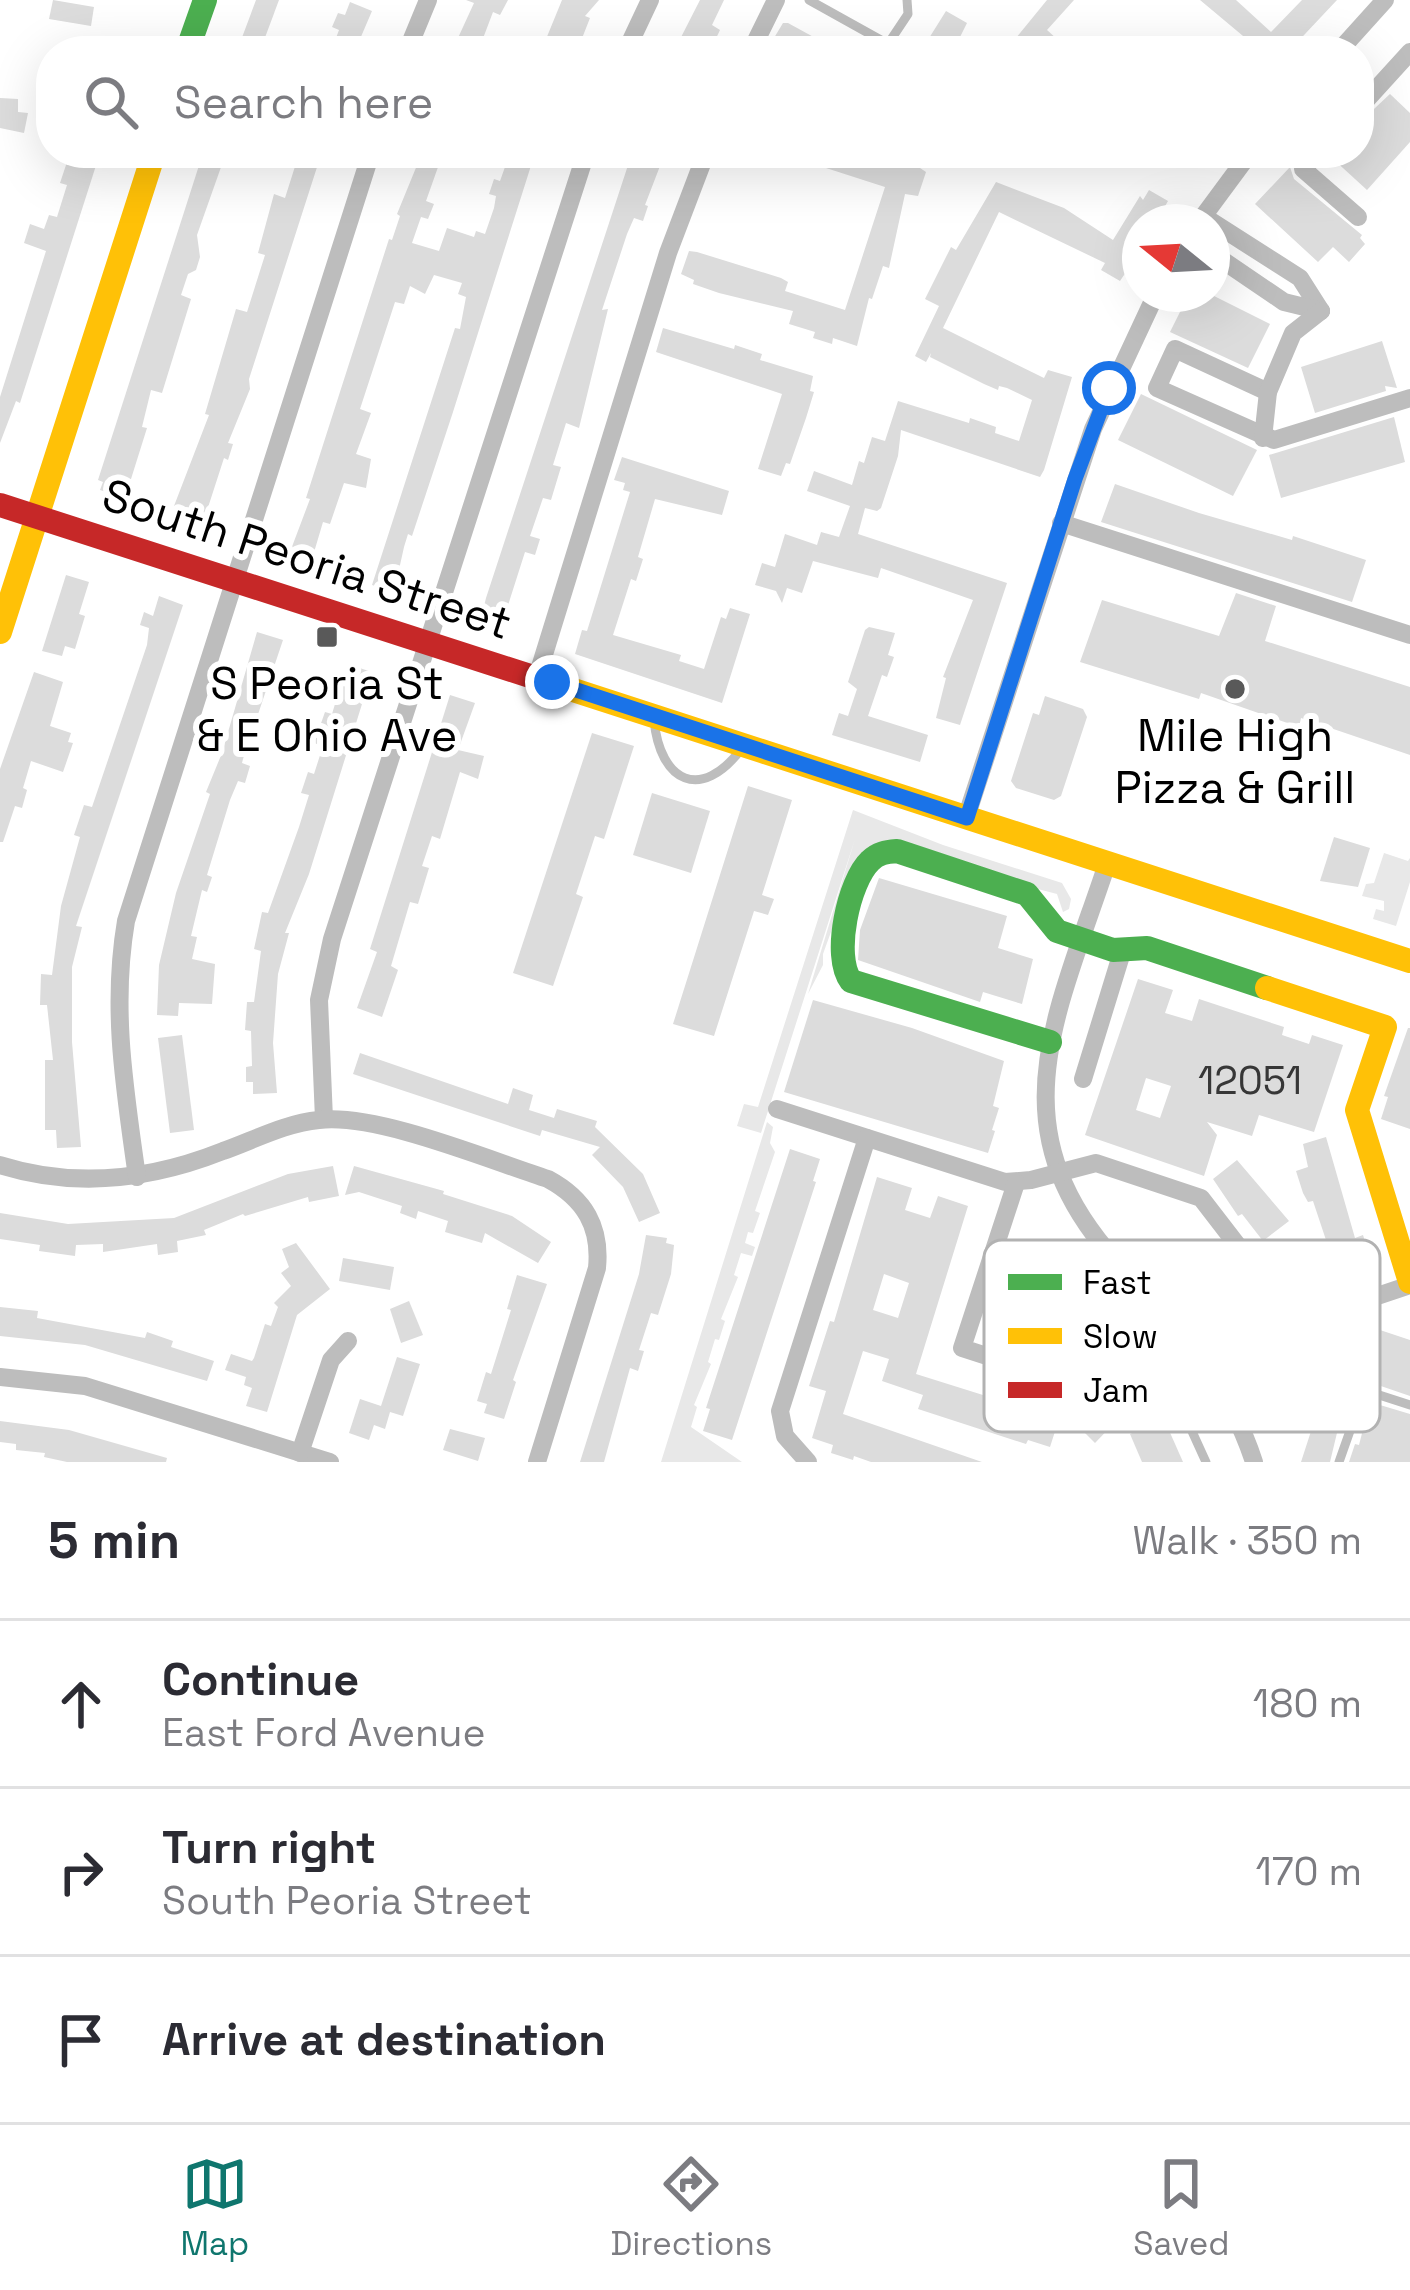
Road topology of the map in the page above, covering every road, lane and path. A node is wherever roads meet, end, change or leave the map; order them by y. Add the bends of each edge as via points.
1 (205, 0) edge
2 (428, 0) edge
3 (650, 0) edge
4 (776, 0) edge
5 (809, 0) edge
6 (907, 0) edge
7 (1385, 0) edge
8 (192, 36) edge
9 (413, 36) edge
10 (633, 36) edge
11 (758, 36) edge
12 (874, 36) edge
13 (893, 36) edge
14 (1353, 36) edge
15 (1410, 52) edge
16 (1374, 92) edge
17 (149, 168) edge
18 (366, 168) edge
19 (581, 168) edge
20 (700, 168) edge
21 (1239, 168) edge
22 (1304, 168) edge
23 (1212, 204) edge
24 (1358, 218) dead end
25 (1230, 236) edge
26 (1230, 265) edge
27 (1322, 311) junction
28 (1147, 312) edge
29 (1268, 392) junction
30 (1410, 398) edge
31 (1263, 438) junction
32 (0, 506) edge
33 (37, 517) junction
34 (1061, 523) junction
35 (234, 580) junction
36 (0, 632) edge
37 (1410, 635) edge
38 (427, 642) junction
39 (537, 677) junction
40 (653, 715) junction
41 (745, 744) junction
42 (967, 818) junction
43 (1107, 864) junction
44 (1082, 940) junction
45 (1124, 949) junction
46 (1410, 961) edge
47 (1050, 1042) junction
48 (1083, 1079) dead end
49 (777, 1109) dead end
50 (325, 1119) junction
51 (867, 1138) junction
52 (0, 1165) edge
53 (1057, 1172) junction
54 (137, 1177) junction
55 (1016, 1183) junction
56 (997, 1240) edge
57 (1098, 1240) edge
58 (1234, 1240) edge
59 (984, 1281) edge
60 (1410, 1284) edge
61 (1380, 1294) edge
62 (348, 1342) dead end
63 (984, 1355) edge
64 (0, 1377) edge
65 (1380, 1395) edge
66 (1410, 1405) edge
67 (1192, 1432) edge
68 (1242, 1432) edge
69 (1350, 1432) edge
70 (301, 1453) junction
71 (330, 1462) edge
72 (536, 1462) edge
73 (808, 1462) edge
74 (1206, 1462) edge
75 (1254, 1462) edge
76 (1339, 1462) edge

1 - 8 street
2 - 9 street
3 - 10 street
4 - 11 street
5 - 12 lane
6 - 13 lane
7 - 14 street
15 - 16 street
17 - 33 street
18 - 35 street
19 - 38 street
20 - 39 street
21 - 23 street
22 - 24 street
25 - 27 street via 1300,278
26 - 27 street via 1284,302
27 - 29 street via 1292,333
28 - 34 street via 1109,388
29 - 31 street
29 - 31 street via 1174,349 1157,388
30 - 31 street
32 - 33 street, South Peoria Street
33 - 35 street, South Peoria Street
33 - 36 street
34 - 37 street
34 - 42 street
35 - 38 street, South Peoria Street
35 - 54 street via 119,961 118,1042
38 - 39 street, South Peoria Street
38 - 50 street via 324,970
39 - 40 street, South Peoria Street
40 - 41 street, South Peoria Street
40 - 41 lane via 663,761 683,776 712,776
41 - 42 street, South Peoria Street
42 - 43 street, South Peoria Street
43 - 44 street
43 - 46 street, South Peoria Street
44 - 45 street
44 - 47 street
44 - 47 street via 1057,931 1027,894 892,850 866,864 837,954 851,981
45 - 48 street
45 - 60 street via 1147,948 1384,1027 1357,1110
47 - 53 street via 1044,1105
49 - 51 street
50 - 54 street
50 - 72 street via 375,1124 548,1179 590,1216 597,1268
51 - 55 street
51 - 73 street via 780,1411 785,1436
52 - 54 street via 75,1180
53 - 55 street
53 - 57 street
53 - 58 street via 1096,1163 1201,1198
55 - 56 street
59 - 63 street via 962,1348
60 - 61 street
62 - 70 street via 332,1360
64 - 70 street via 85,1386
65 - 66 lane
67 - 74 lane
68 - 75 street
69 - 76 lane
70 - 71 street

